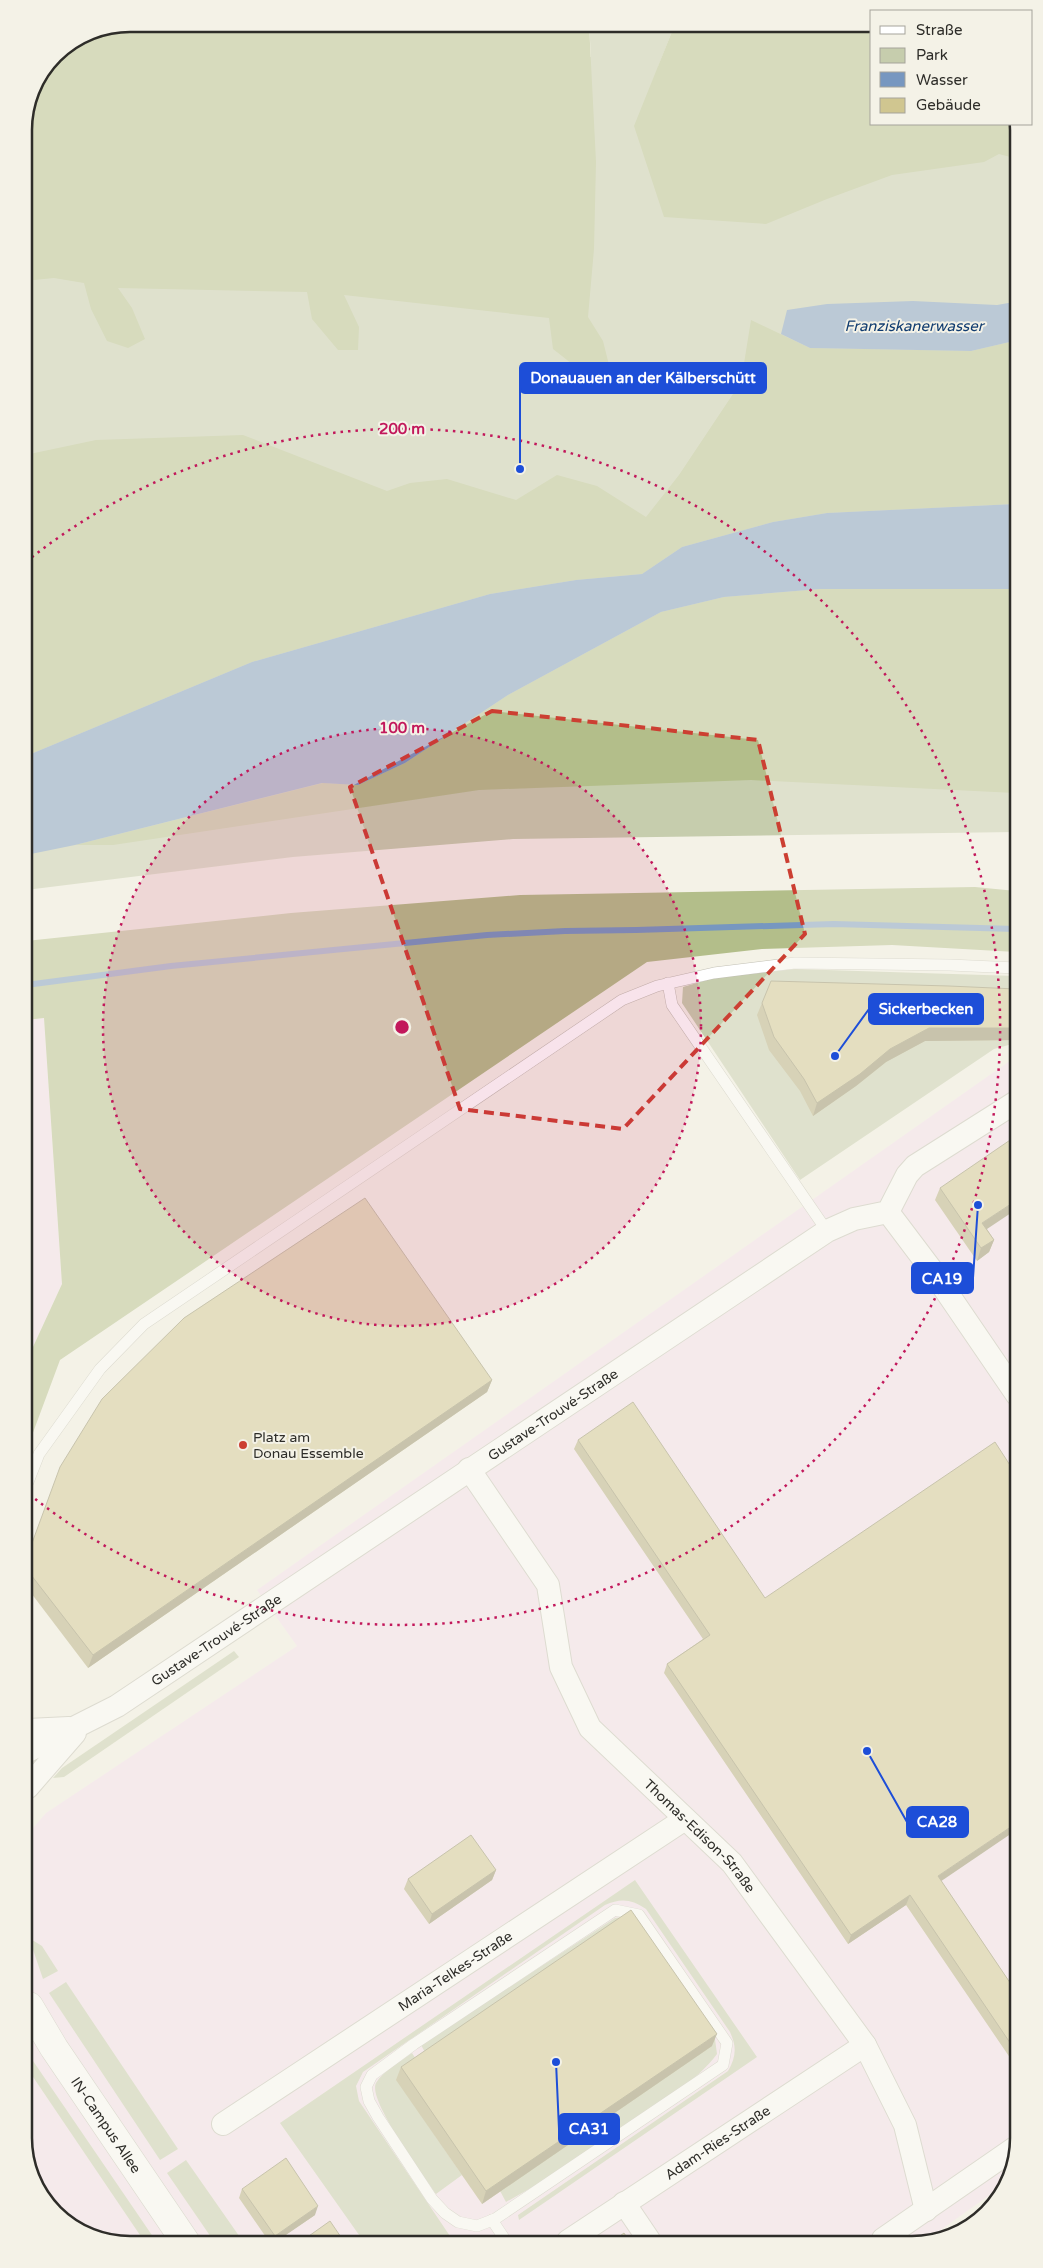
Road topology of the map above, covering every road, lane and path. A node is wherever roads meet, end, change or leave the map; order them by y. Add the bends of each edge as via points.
1 (1010, 968) edge
2 (668, 983) junction
3 (1010, 1106) edge
4 (888, 1212) junction
5 (827, 1231) junction
6 (1010, 1385) edge
7 (469, 1469) junction
8 (32, 1471) edge
9 (80, 1726) junction
10 (32, 1730) edge
11 (32, 1749) edge
12 (32, 1782) edge
13 (685, 1818) junction
14 (32, 2011) edge
15 (865, 2045) junction
16 (223, 2124) dead end
17 (1010, 2151) edge
18 (624, 2203) junction
19 (926, 2210) junction
20 (492, 2220) junction
21 (181, 2235) edge
22 (502, 2235) edge
23 (576, 2236) edge
24 (646, 2236) edge
25 (887, 2236) edge

1 - 2 lane via 795,962 714,972
2 - 5 lane via 672,1005
2 - 8 lane via 622,1000 144,1324 100,1368 39,1454
3 - 4 street via 915,1166 906,1175
4 - 5 street, Gustave-Trouvé-Straße via 854,1219
4 - 6 street
5 - 7 street, Gustave-Trouvé-Straße
7 - 9 street, Gustave-Trouvé-Straße via 117,1706
7 - 13 street, Thomas-Edison-Straße via 548,1585 561,1667 590,1728
9 - 10 street, Gustave-Trouvé-Straße
9 - 11 street, Gustave-Trouvé-Straße
9 - 12 street, Gustave-Trouvé-Straße
13 - 15 street, Thomas-Edison-Straße via 732,1863
13 - 16 street, Maria-Telkes-Straße
14 - 21 street, IN-Campus Allee
15 - 18 street, Adam-Ries-Straße
15 - 19 street, Thomas-Edison-Straße via 905,2125
17 - 19 street
18 - 23 street, Adam-Ries-Straße
18 - 24 street
19 - 25 street
20 - 20 lane via 723,2065 727,2043 639,1915 615,1910 414,2044 372,2075 366,2087 378,2118 432,2199 445,2213 458,2222 478,2226
20 - 22 lane

